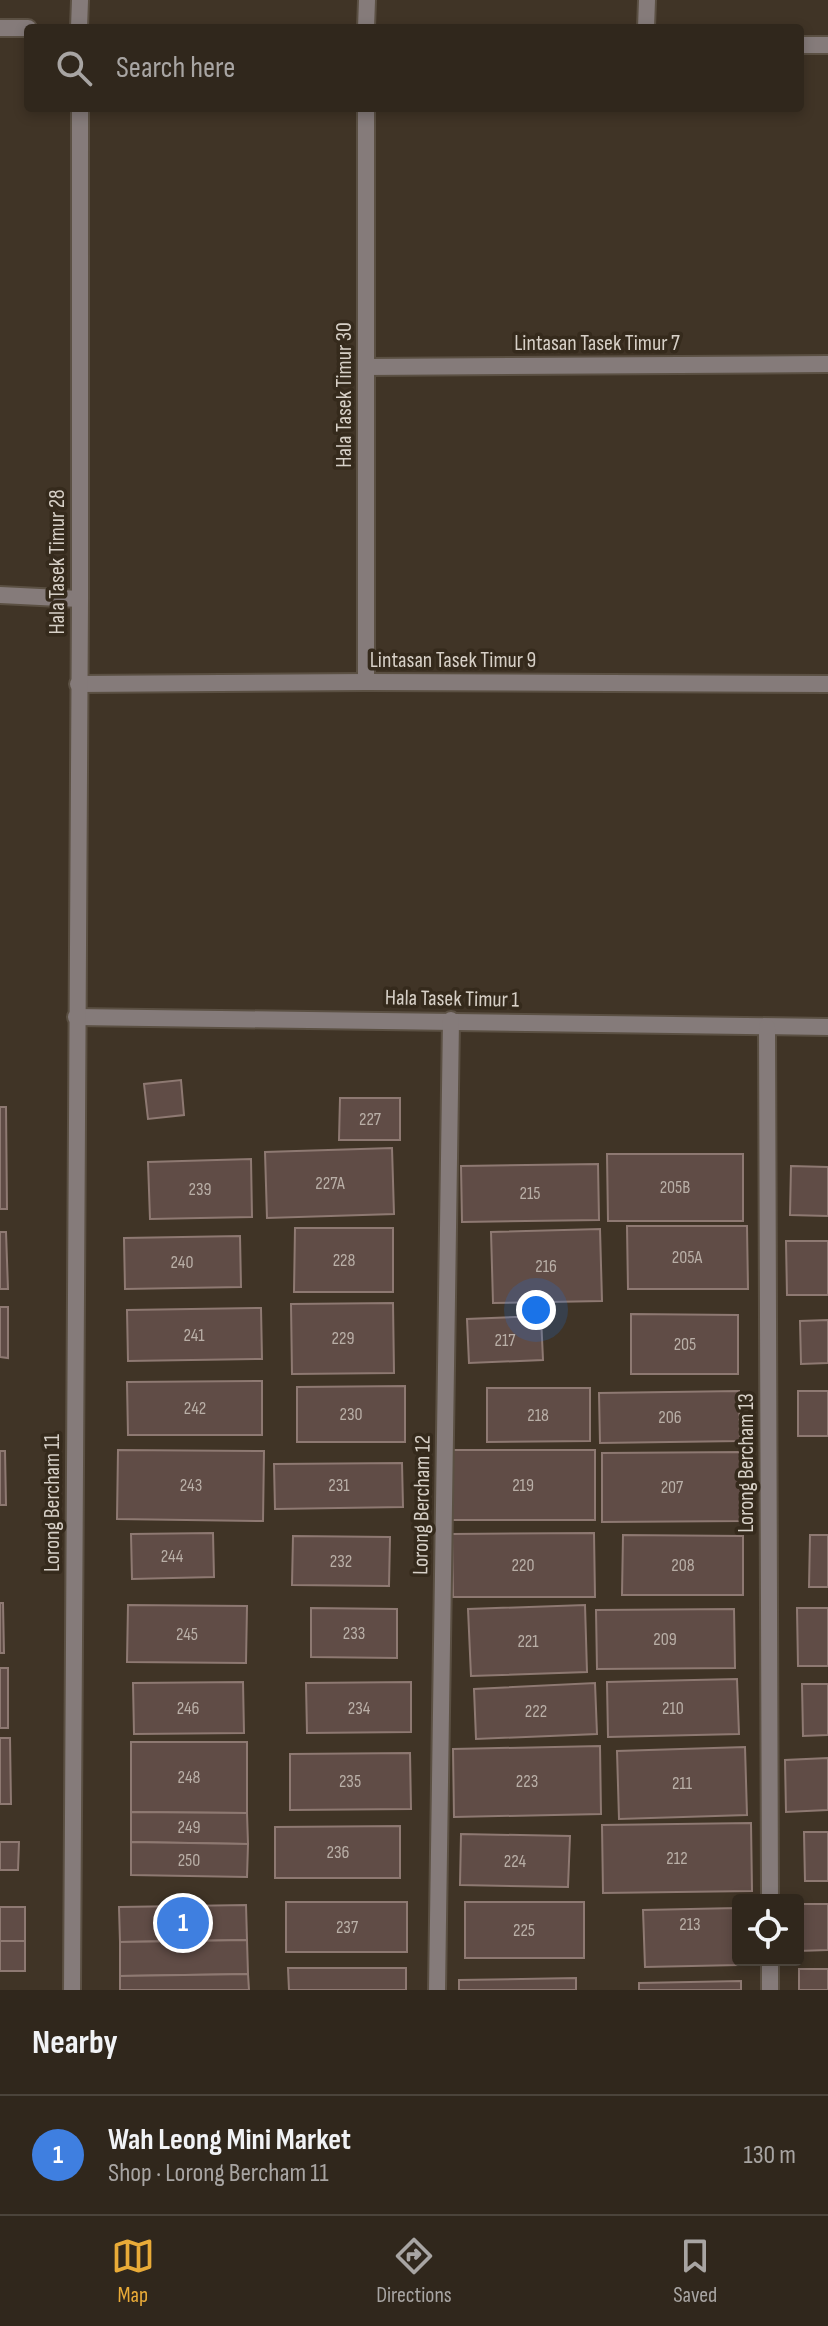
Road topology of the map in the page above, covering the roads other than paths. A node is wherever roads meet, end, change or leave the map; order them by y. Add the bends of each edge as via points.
1 (80, 0) edge
2 (367, 0) edge
3 (647, 0) edge
4 (79, 24) edge
5 (366, 24) edge
6 (646, 24) edge
7 (0, 28) edge
8 (24, 28) edge
9 (804, 45) edge
10 (828, 45) edge
11 (80, 112) edge
12 (366, 112) edge
13 (828, 364) edge
14 (366, 367) junction
15 (0, 595) edge
16 (80, 599) junction
17 (366, 682) junction
18 (78, 684) junction
19 (828, 684) edge
20 (76, 1017) junction
21 (451, 1020) junction
22 (767, 1027) junction
23 (828, 1027) edge
24 (770, 1894) edge
25 (770, 1966) edge
26 (72, 1990) edge
27 (437, 1990) edge
28 (770, 1990) edge

1 - 4 street
2 - 5 street
3 - 6 street
7 - 8 street
9 - 10 street
11 - 16 street, Hala Tasek Timur 28
12 - 14 street, Hala Tasek Timur 30
13 - 14 street, Lintasan Tasek Timur 7
14 - 17 street, Hala Tasek Timur 30
15 - 16 street
16 - 18 street, Hala Tasek Timur 28
17 - 18 street, Lintasan Tasek Timur 9
17 - 19 street, Lintasan Tasek Timur 9
18 - 20 street, Hala Tasek Timur 28
20 - 21 street, Hala Tasek Timur 1
20 - 26 street, Lorong Bercham 11
21 - 22 street, Hala Tasek Timur 1
21 - 27 street, Lorong Bercham 12
22 - 23 street, Hala Tasek Timur 1
22 - 24 street, Lorong Bercham 13
25 - 28 street

